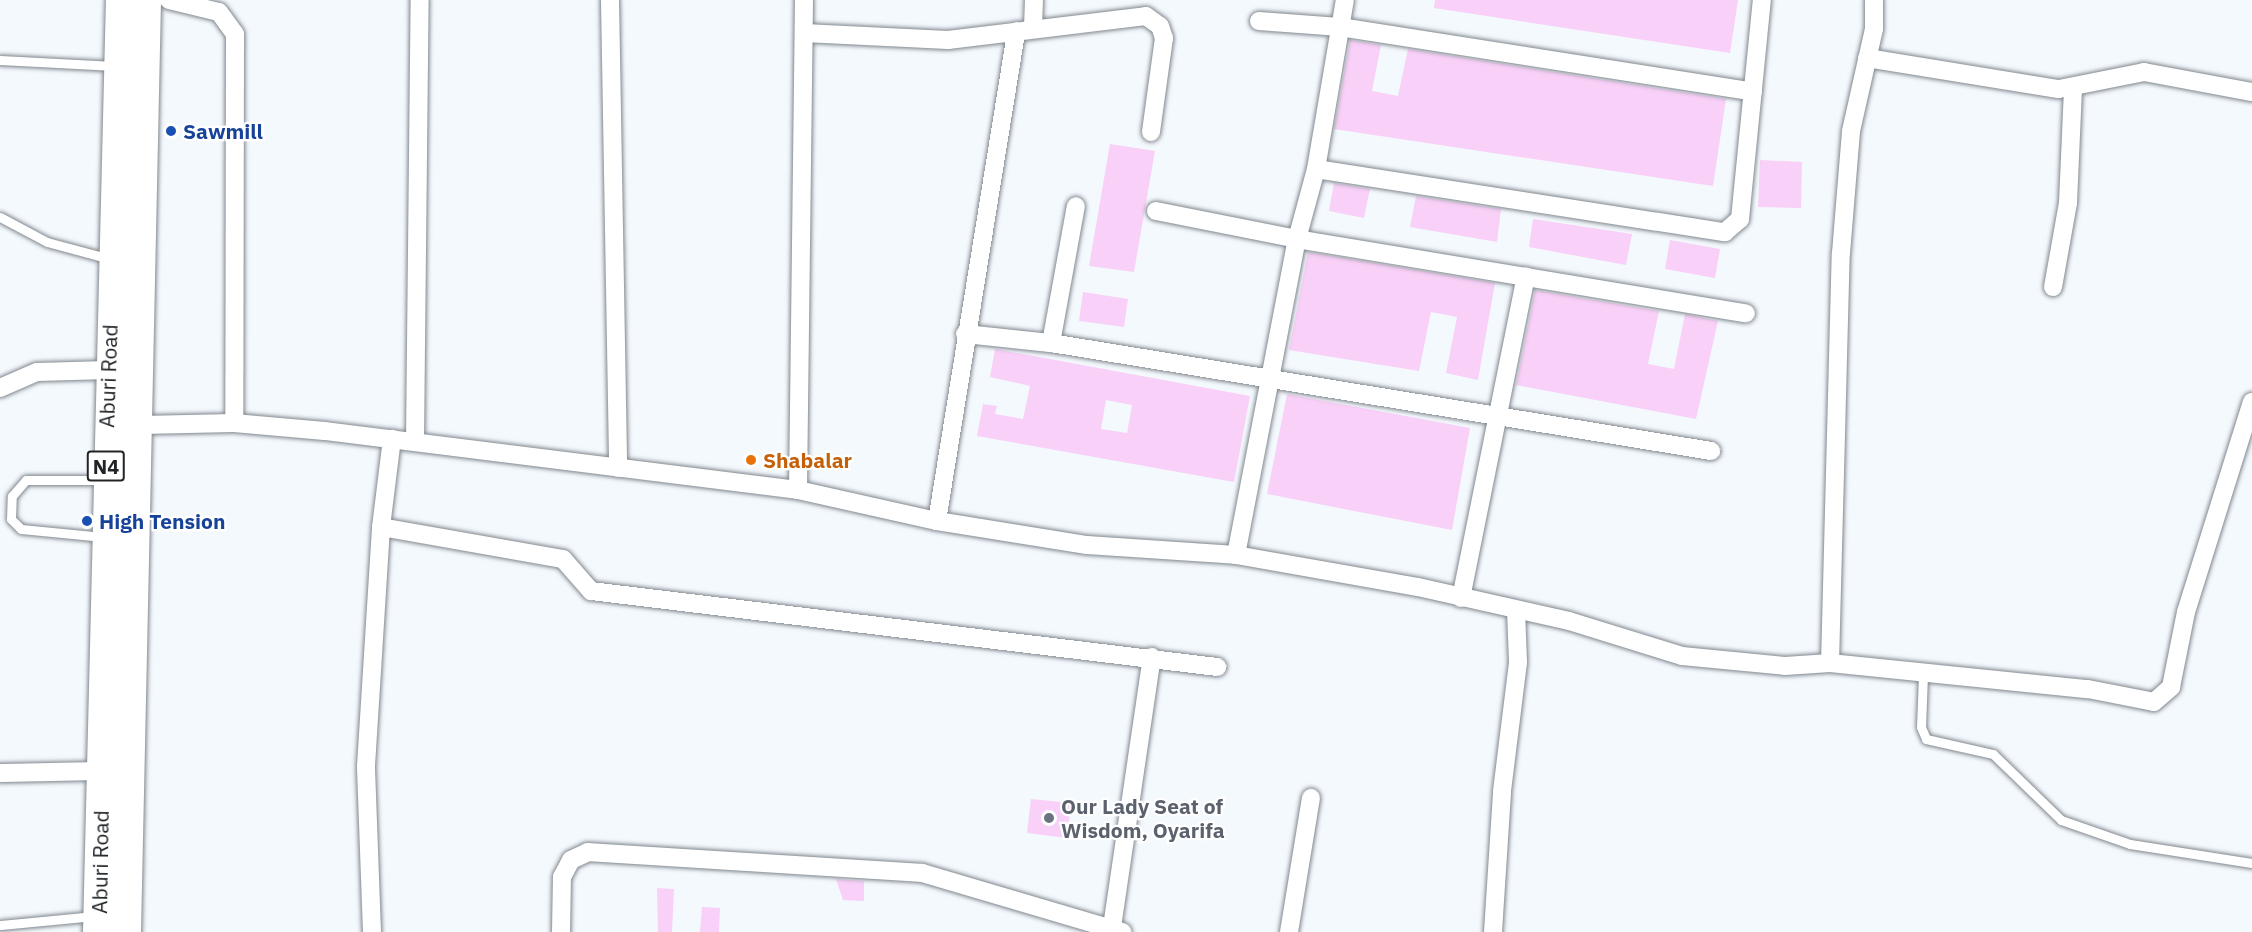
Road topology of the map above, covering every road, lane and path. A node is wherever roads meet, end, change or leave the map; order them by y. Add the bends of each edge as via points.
1 (121, 0) edge
2 (146, 0) edge
3 (170, 0) edge
4 (420, 0) edge
5 (610, 0) edge
6 (804, 0) edge
7 (1034, 0) edge
8 (1345, 0) edge
9 (1762, 0) edge
10 (1874, 0) edge
11 (1259, 21) dead end
12 (1340, 27) junction
13 (1024, 30) junction
14 (804, 33) junction
15 (1867, 58) junction
16 (0, 60) edge
17 (120, 66) junction
18 (2073, 87) junction
19 (1753, 92) junction
20 (2252, 92) edge
21 (1151, 132) dead end
22 (1316, 169) junction
23 (1076, 206) dead end
24 (1156, 211) dead end
25 (0, 217) edge
26 (1297, 239) junction
27 (112, 260) junction
28 (1526, 276) junction
29 (2053, 287) dead end
30 (1746, 313) dead end
31 (965, 334) junction
32 (1051, 343) junction
33 (108, 370) junction
34 (1274, 381) junction
35 (0, 388) edge
36 (2252, 402) edge
37 (1497, 417) junction
38 (234, 423) junction
39 (141, 425) junction
40 (392, 439) junction
41 (415, 441) junction
42 (1711, 451) dead end
43 (618, 468) junction
44 (106, 480) junction
45 (798, 490) junction
46 (937, 521) junction
47 (381, 527) junction
48 (105, 537) junction
49 (1236, 555) junction
50 (1461, 598) junction
51 (1516, 610) junction
52 (1152, 657) junction
53 (1830, 663) junction
54 (1217, 667) dead end
55 (1923, 675) junction
56 (102, 771) junction
57 (0, 773) edge
58 (1311, 798) dead end
59 (2252, 863) edge
60 (53, 920) junction
61 (98, 924) edge
62 (0, 925) edge
63 (1118, 929) edge
64 (52, 932) edge
65 (126, 932) edge
66 (372, 932) edge
67 (561, 932) edge
68 (1289, 932) edge
69 (1492, 932) edge

1 - 17 highway, Aburi Road / N4
2 - 39 highway, Aburi Road / N4
3 - 38 street via 212,9 235,34
4 - 41 street
5 - 43 street
6 - 14 street
7 - 13 street
8 - 12 street
9 - 19 street
10 - 15 street
11 - 12 street
12 - 19 street
12 - 22 street
13 - 14 street via 948,40
13 - 21 street via 1146,16 1160,26 1164,38
13 - 31 street
14 - 45 street
15 - 18 street via 1978,79
15 - 53 street via 1851,131 1841,253
16 - 17 lane
17 - 27 highway, Aburi Road / N4
18 - 20 street via 2144,72
18 - 29 street via 2068,203
19 - 22 street via 1740,219 1725,232
22 - 26 street
23 - 32 street
24 - 26 street
25 - 27 lane via 47,242
26 - 28 street
26 - 34 street
27 - 33 highway, Aburi Road / N4
28 - 30 street
28 - 37 street
31 - 32 street
31 - 46 street
32 - 34 street
33 - 35 street via 44,371
33 - 44 highway, Aburi Road / N4
34 - 37 street
34 - 49 street
36 - 55 street via 2197,572 2164,698 2154,702 2088,689
37 - 42 street
37 - 50 street
38 - 39 street
38 - 40 street
39 - 65 highway, Aburi Road / N4
40 - 41 street
40 - 47 street
41 - 43 street
43 - 45 street
44 - 48 highway, Aburi Road / N4
44 - 48 lane via 19,483 11,519 30,532
45 - 46 street
46 - 49 street via 1087,545
47 - 52 street via 563,559 591,591
47 - 66 street via 366,766
48 - 56 highway, Aburi Road / N4
49 - 50 street
50 - 51 street
51 - 53 street via 1682,656 1775,666
51 - 69 street via 1518,662 1502,790
52 - 54 street
52 - 63 street
53 - 55 street
55 - 59 lane via 1921,727 1926,739 1993,754 2061,820 2130,844
56 - 57 street
56 - 61 highway, Aburi Road / N4
58 - 68 street
60 - 61 lane
60 - 62 lane
60 - 64 lane
63 - 67 street via 922,873 588,852 571,860 562,877

